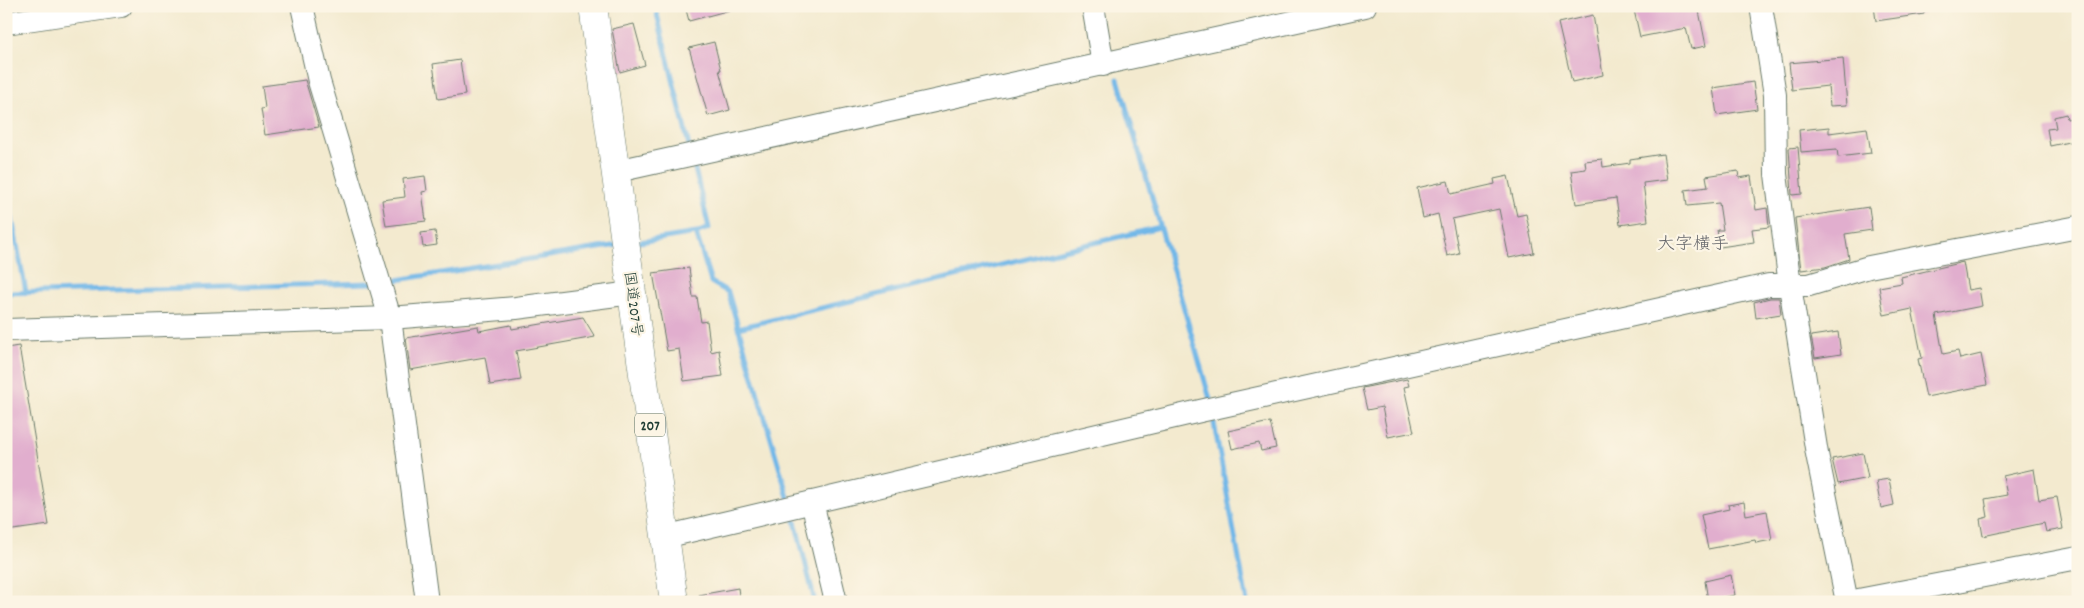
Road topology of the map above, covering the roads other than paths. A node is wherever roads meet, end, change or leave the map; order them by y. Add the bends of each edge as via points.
1 (121, 6) edge
2 (302, 6) edge
3 (593, 6) edge
4 (1093, 6) edge
5 (1365, 6) edge
6 (1761, 6) edge
7 (6, 23) edge
8 (1103, 65) junction
9 (617, 171) junction
10 (2078, 228) edge
11 (1790, 286) junction
12 (632, 293) junction
13 (390, 318) junction
14 (6, 330) edge
15 (812, 502) junction
16 (664, 537) junction
17 (2078, 558) edge
18 (428, 602) edge
19 (674, 602) edge
20 (836, 602) edge
21 (1847, 602) edge

1 - 7 street
2 - 13 street via 319,80
3 - 9 highway, 国道207号 / 207
4 - 8 street
5 - 8 street
6 - 11 street via 1775,95 1776,174
8 - 9 street
9 - 12 highway, 国道207号 / 207
10 - 11 street via 1869,267
11 - 15 street via 1769,284 1200,411
11 - 21 street via 1817,454
12 - 13 street via 516,308
12 - 16 highway, 国道207号 / 207
13 - 14 street
13 - 18 street
15 - 16 street
15 - 20 street
16 - 19 highway, 国道207号 / 207
17 - 21 street

